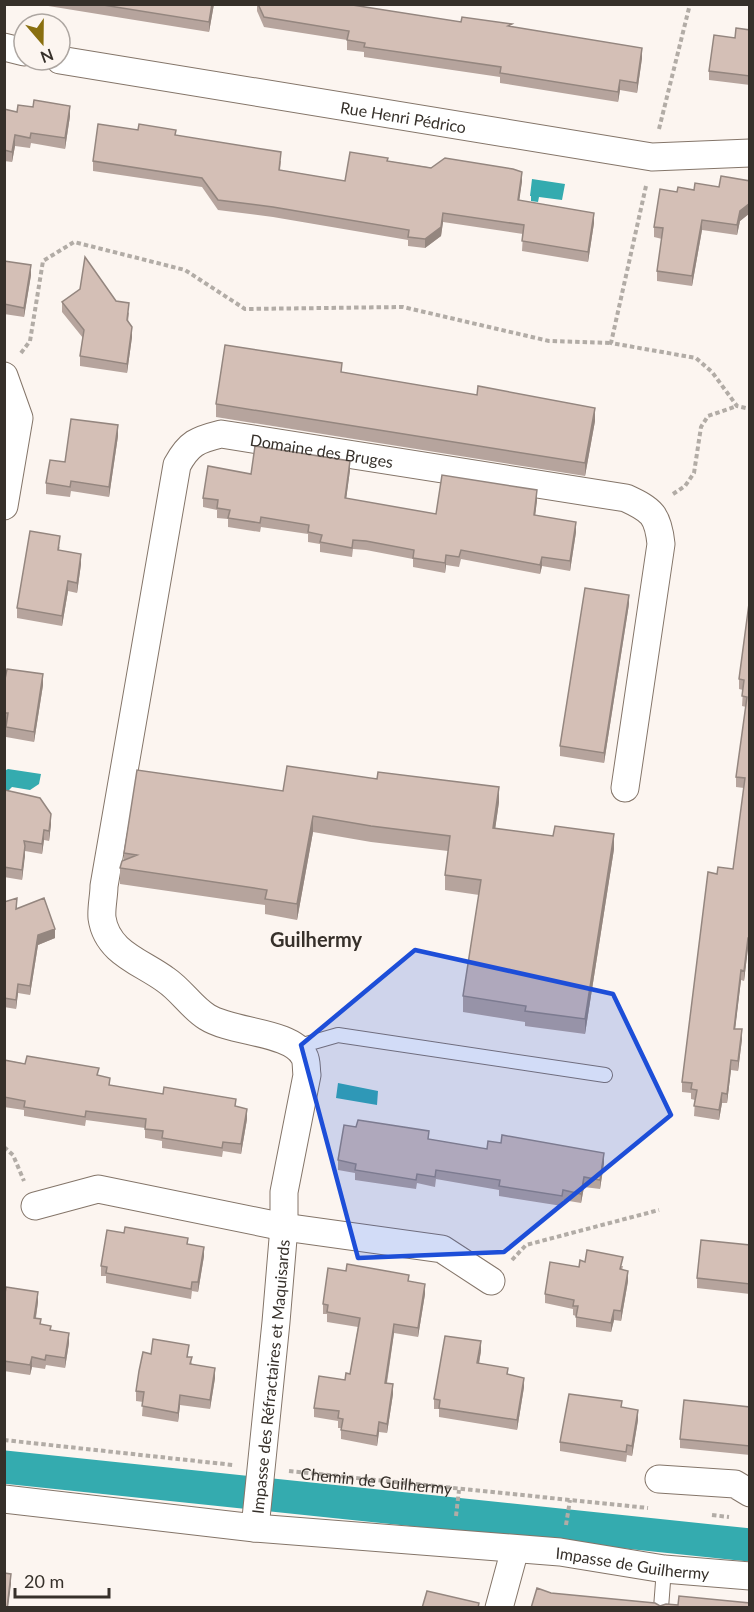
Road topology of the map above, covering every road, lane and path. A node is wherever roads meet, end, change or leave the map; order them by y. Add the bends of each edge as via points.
1 (690, 4) edge
2 (72, 62) edge
3 (750, 153) edge
4 (652, 157) junction
5 (611, 343) junction
6 (5, 376) edge
7 (737, 406) junction
8 (750, 410) edge
9 (4, 506) edge
10 (650, 510) junction
11 (625, 788) dead end
12 (296, 1047) junction
13 (605, 1075) dead end
14 (4, 1147) edge
15 (35, 1206) joint
16 (659, 1210) dead end
17 (284, 1227) junction
18 (491, 1281) joint
19 (4, 1440) edge
20 (660, 1479) dead end
21 (459, 1490) junction
22 (750, 1493) edge
23 (258, 1495) junction
24 (4, 1499) edge
25 (458, 1500) dead end
26 (570, 1500) junction
27 (649, 1508) dead end
28 (568, 1510) dead end
29 (705, 1514) dead end
30 (738, 1518) dead end
31 (515, 1549) junction
32 (664, 1569) junction
33 (750, 1576) edge
34 (499, 1608) edge
35 (661, 1608) edge

1 - 4 path
2 - 4 street, Rue Henri Pédrico
3 - 4 street, Rue Henri Pédrico
4 - 5 path
5 - 6 path via 549,341 403,307 245,309 185,270 74,242 42,261 30,341
5 - 7 path via 696,358 712,372
6 - 9 street via 19,418
7 - 8 path
7 - 10 path via 708,416 701,427 694,473 685,486
10 - 11 street via 659,528 661,544
10 - 12 street, Domaine des Bruges via 627,498 221,434 199,439 186,450 177,465 104,886 102,918 108,936 122,953 167,980 207,1017
12 - 13 lane via 338,1035
12 - 17 street, Impasse des Réfractaires et Maquisards via 305,1057 307,1075 284,1192
14 - 15 path via 12,1155
15 - 17 street, Impasse des Réfractaires et Maquisards via 98,1189
16 - 18 path via 526,1245
17 - 18 street, Impasse des Réfractaires et Maquisards via 442,1249
17 - 23 street, Impasse des Réfractaires et Maquisards
19 - 23 path, Chemin de Guilhermy
20 - 22 street via 735,1484
21 - 23 path, Chemin de Guilhermy
21 - 25 path
21 - 26 path, Chemin de Guilhermy
23 - 24 street
23 - 31 street
26 - 27 path, Chemin de Guilhermy
26 - 28 path
29 - 30 path
31 - 32 street, Impasse de Guilhermy via 560,1552
31 - 34 street
32 - 33 street, Impasse de Guilhermy
32 - 35 lane

